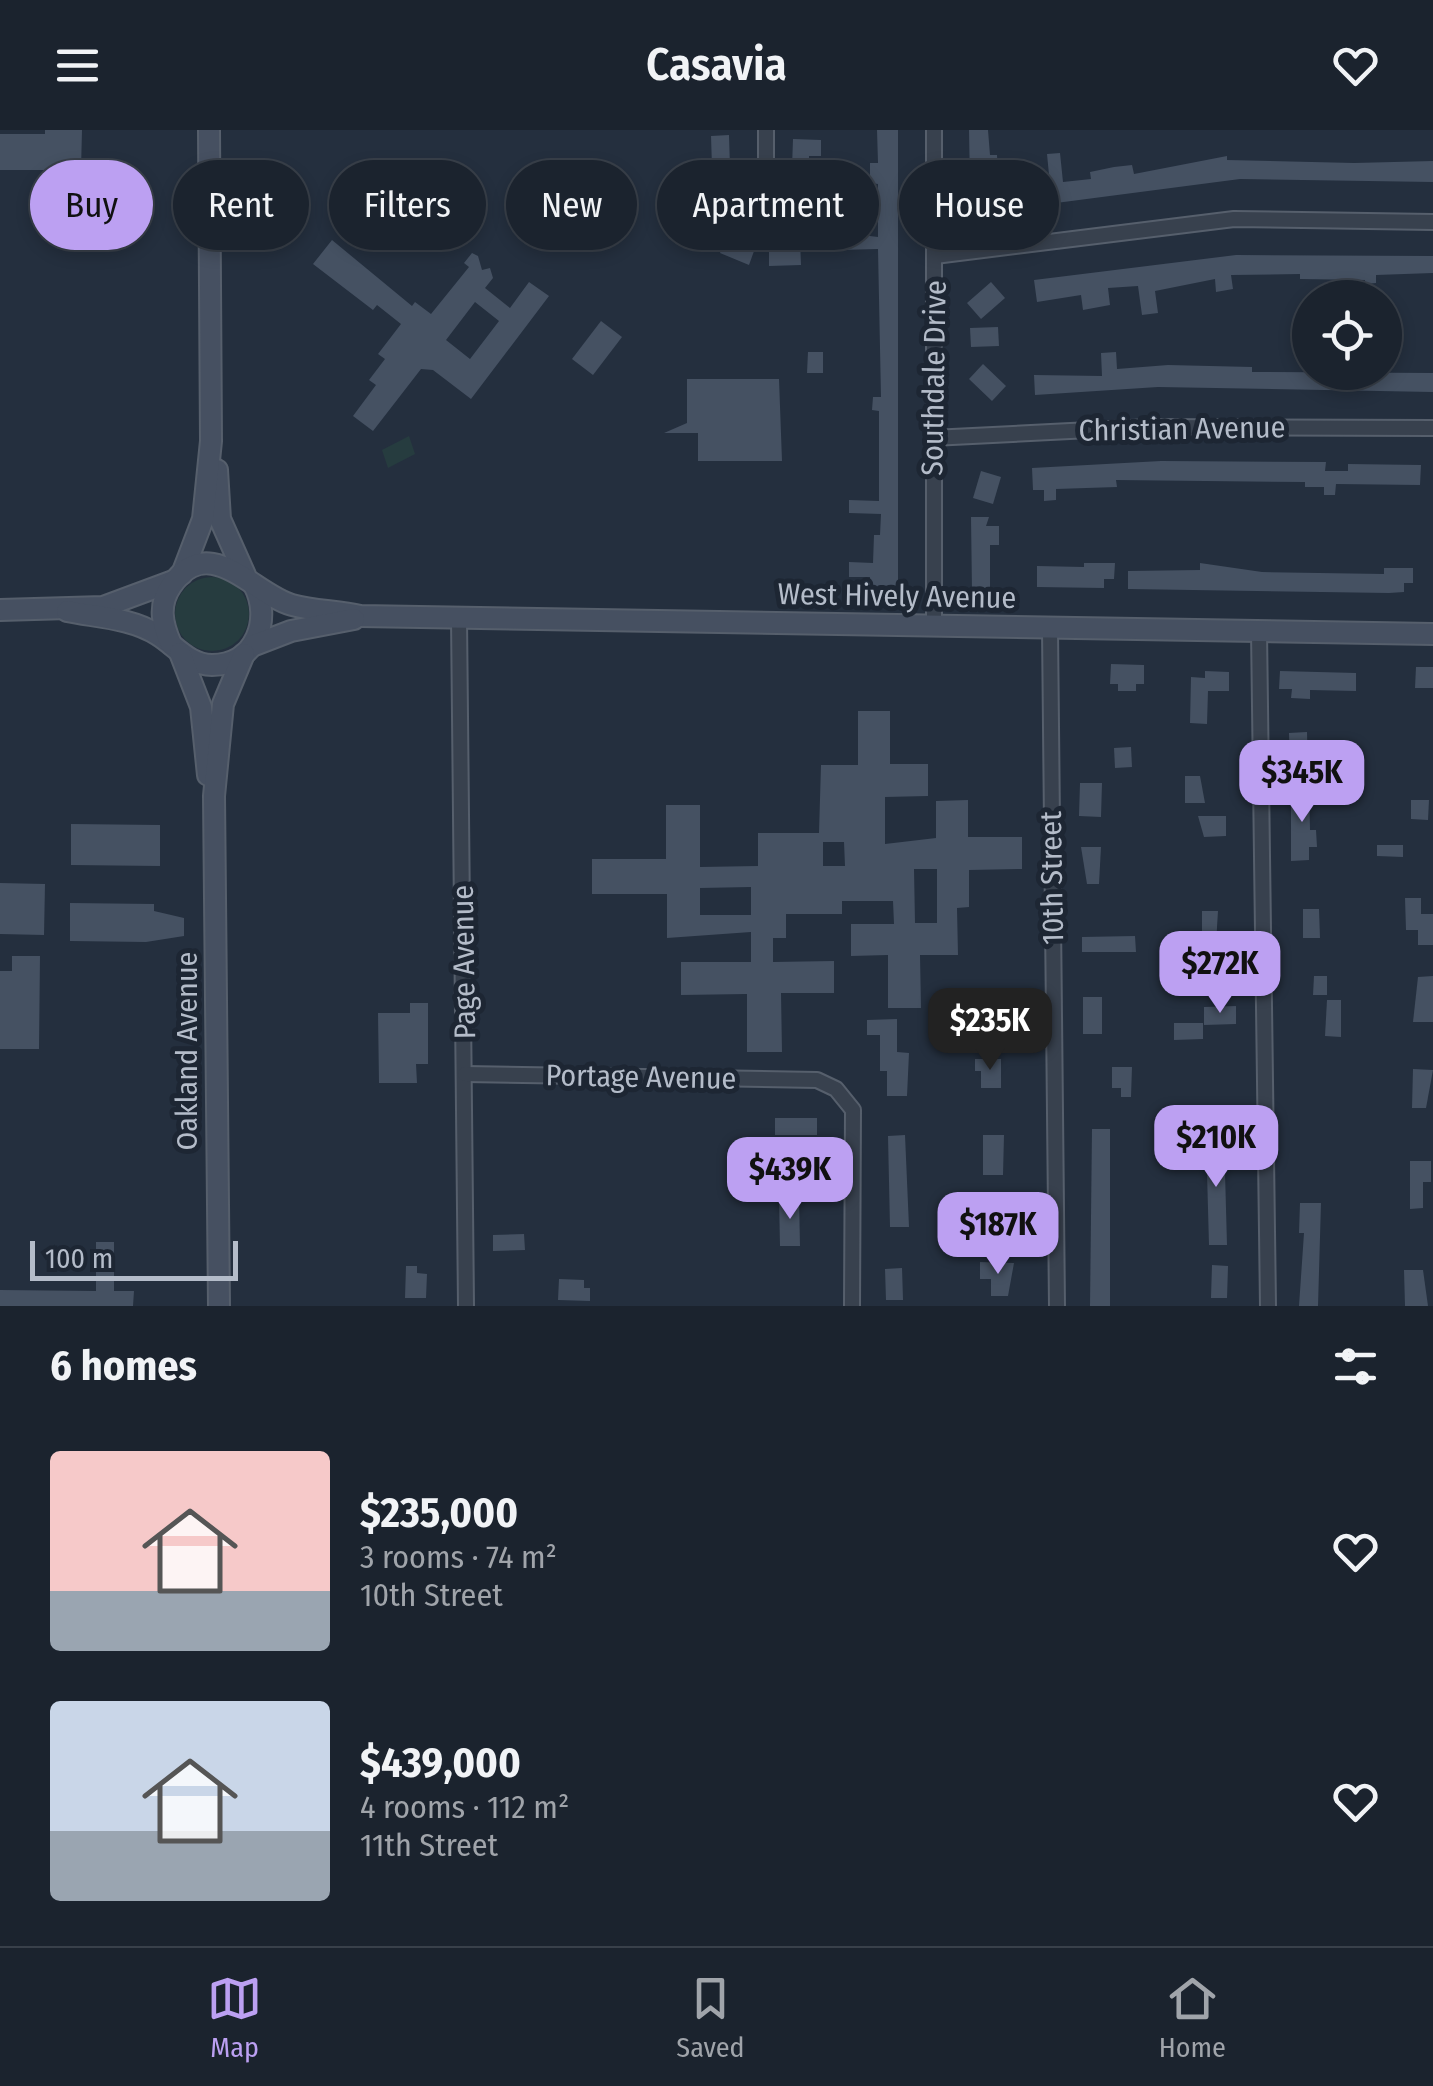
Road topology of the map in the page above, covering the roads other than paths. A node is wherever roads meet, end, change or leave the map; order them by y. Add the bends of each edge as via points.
1 (209, 130) edge
2 (766, 130) edge
3 (934, 130) edge
4 (766, 160) edge
5 (1433, 222) edge
6 (935, 256) junction
7 (1433, 428) edge
8 (932, 438) junction
9 (210, 442) junction
10 (178, 577) junction
11 (249, 580) junction
12 (0, 610) edge
13 (67, 610) junction
14 (360, 616) junction
15 (459, 618) junction
16 (934, 627) junction
17 (1050, 630) junction
18 (1259, 630) junction
19 (1433, 634) edge
20 (176, 649) junction
21 (248, 650) junction
22 (214, 796) junction
23 (465, 1074) junction
24 (219, 1306) edge
25 (466, 1306) edge
26 (852, 1306) edge
27 (1057, 1306) edge
28 (1268, 1306) edge

1 - 9 street
2 - 4 street
3 - 6 street, Southdale Drive
5 - 6 street via 1234,218
6 - 8 street, Southdale Drive
7 - 8 street, Christian Avenue via 1149,426
8 - 16 street, Southdale Drive
9 - 10 street via 203,519
9 - 11 street via 220,519
10 - 11 street via 214,564
10 - 13 street via 129,600
10 - 20 street via 162,612
11 - 14 street via 289,604
11 - 21 street via 263,615
12 - 13 street
13 - 20 street via 134,624
14 - 15 street, West Hively Avenue
14 - 21 street via 292,631
15 - 16 street, West Hively Avenue
15 - 23 street, Page Avenue
16 - 17 street, West Hively Avenue
17 - 18 street, West Hively Avenue
17 - 27 street, 10th Street
18 - 19 street, West Hively Avenue
18 - 28 street
20 - 21 street via 212,665
20 - 22 street, Oakland Avenue via 201,707
21 - 22 street, Oakland Avenue via 222,704
22 - 24 street, Oakland Avenue
23 - 25 street, Page Avenue
23 - 26 street, Portage Avenue via 816,1080 836,1089 854,1110

